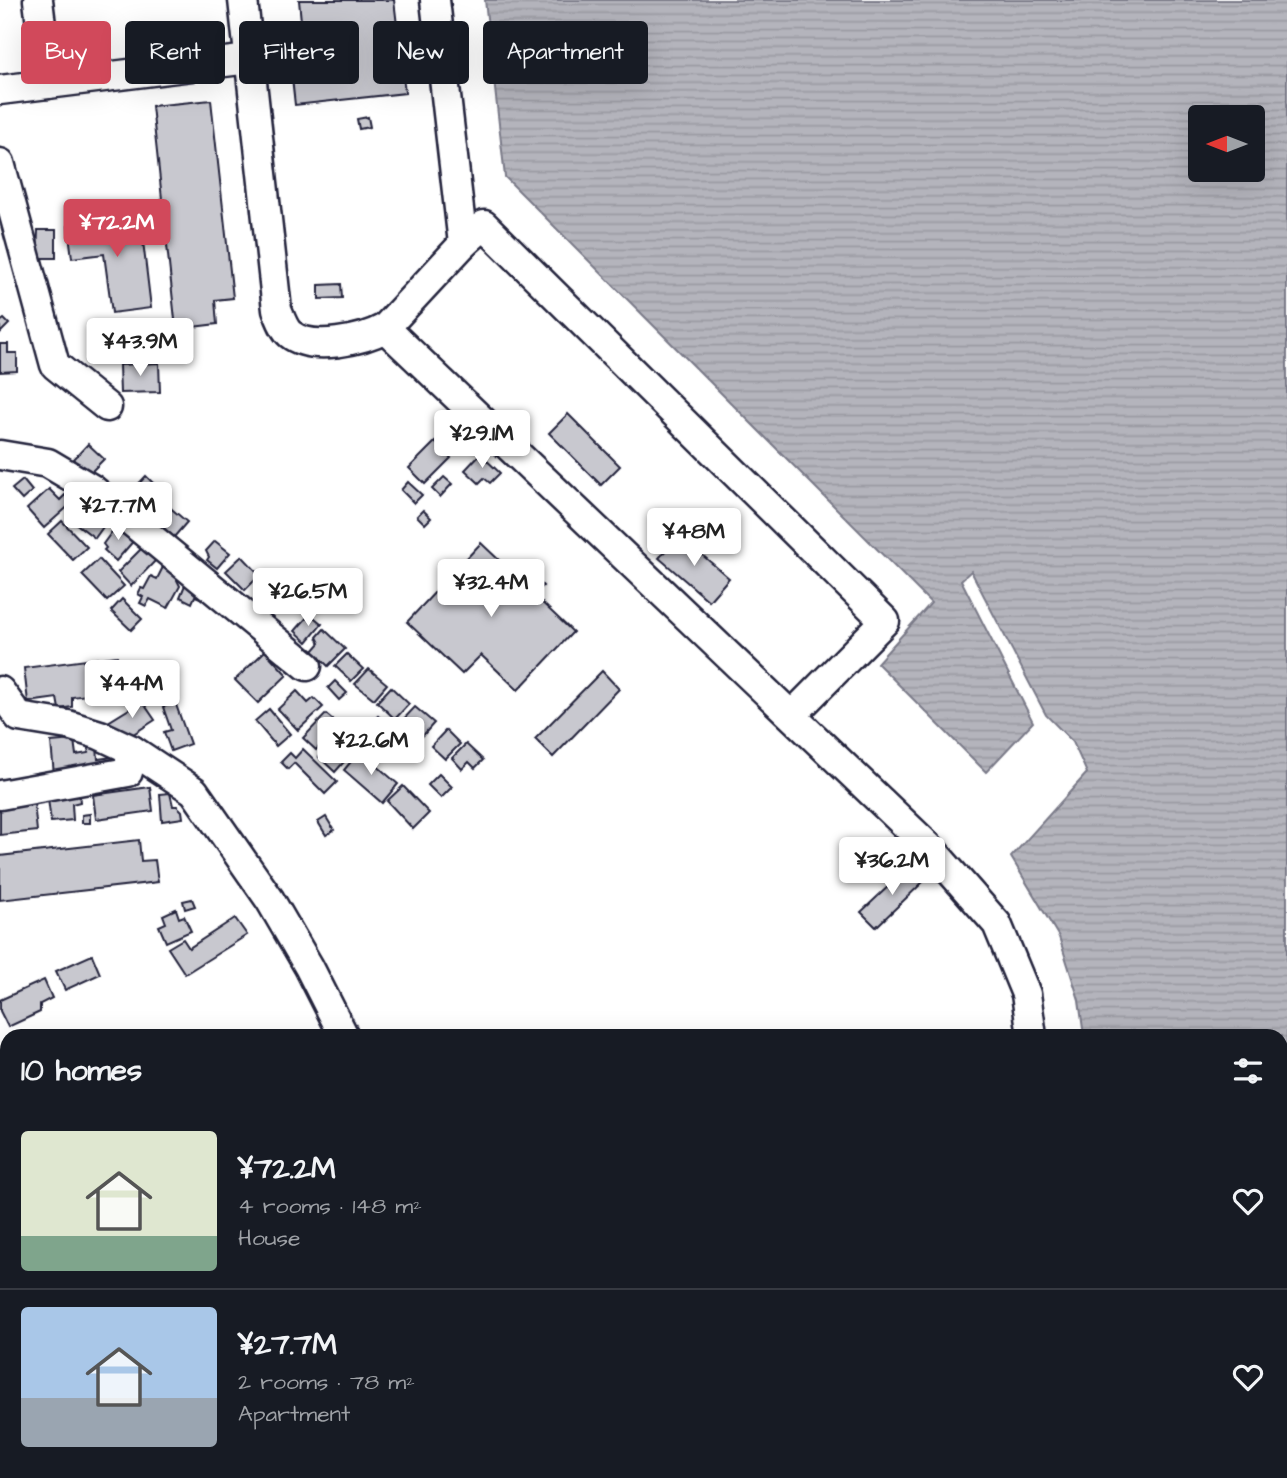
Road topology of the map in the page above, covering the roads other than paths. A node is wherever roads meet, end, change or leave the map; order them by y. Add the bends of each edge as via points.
1 (38, 0) edge
2 (243, 0) edge
3 (435, 0) edge
4 (40, 21) edge
5 (245, 21) edge
6 (239, 60) edge
7 (111, 76) edge
8 (48, 84) edge
9 (252, 84) edge
10 (0, 90) edge
11 (0, 163) edge
12 (463, 244) junction
13 (385, 328) junction
14 (107, 407) dead end
15 (5, 454) edge
16 (307, 666) dead end
17 (0, 691) edge
18 (792, 715) junction
19 (132, 750) junction
20 (0, 795) edge
21 (340, 1029) edge
22 (1031, 1029) edge

1 - 4 street
2 - 5 street
3 - 12 street
6 - 7 street
8 - 10 street
9 - 13 street via 277,310 289,333 312,344 368,337
11 - 14 street via 55,365
12 - 13 street
12 - 18 street via 484,225 885,621
13 - 18 street
15 - 16 street via 48,463 92,489
17 - 19 street via 19,717 68,725
18 - 22 street via 931,849 997,924 1026,993
19 - 20 street via 128,772
19 - 21 street via 194,791 270,900

